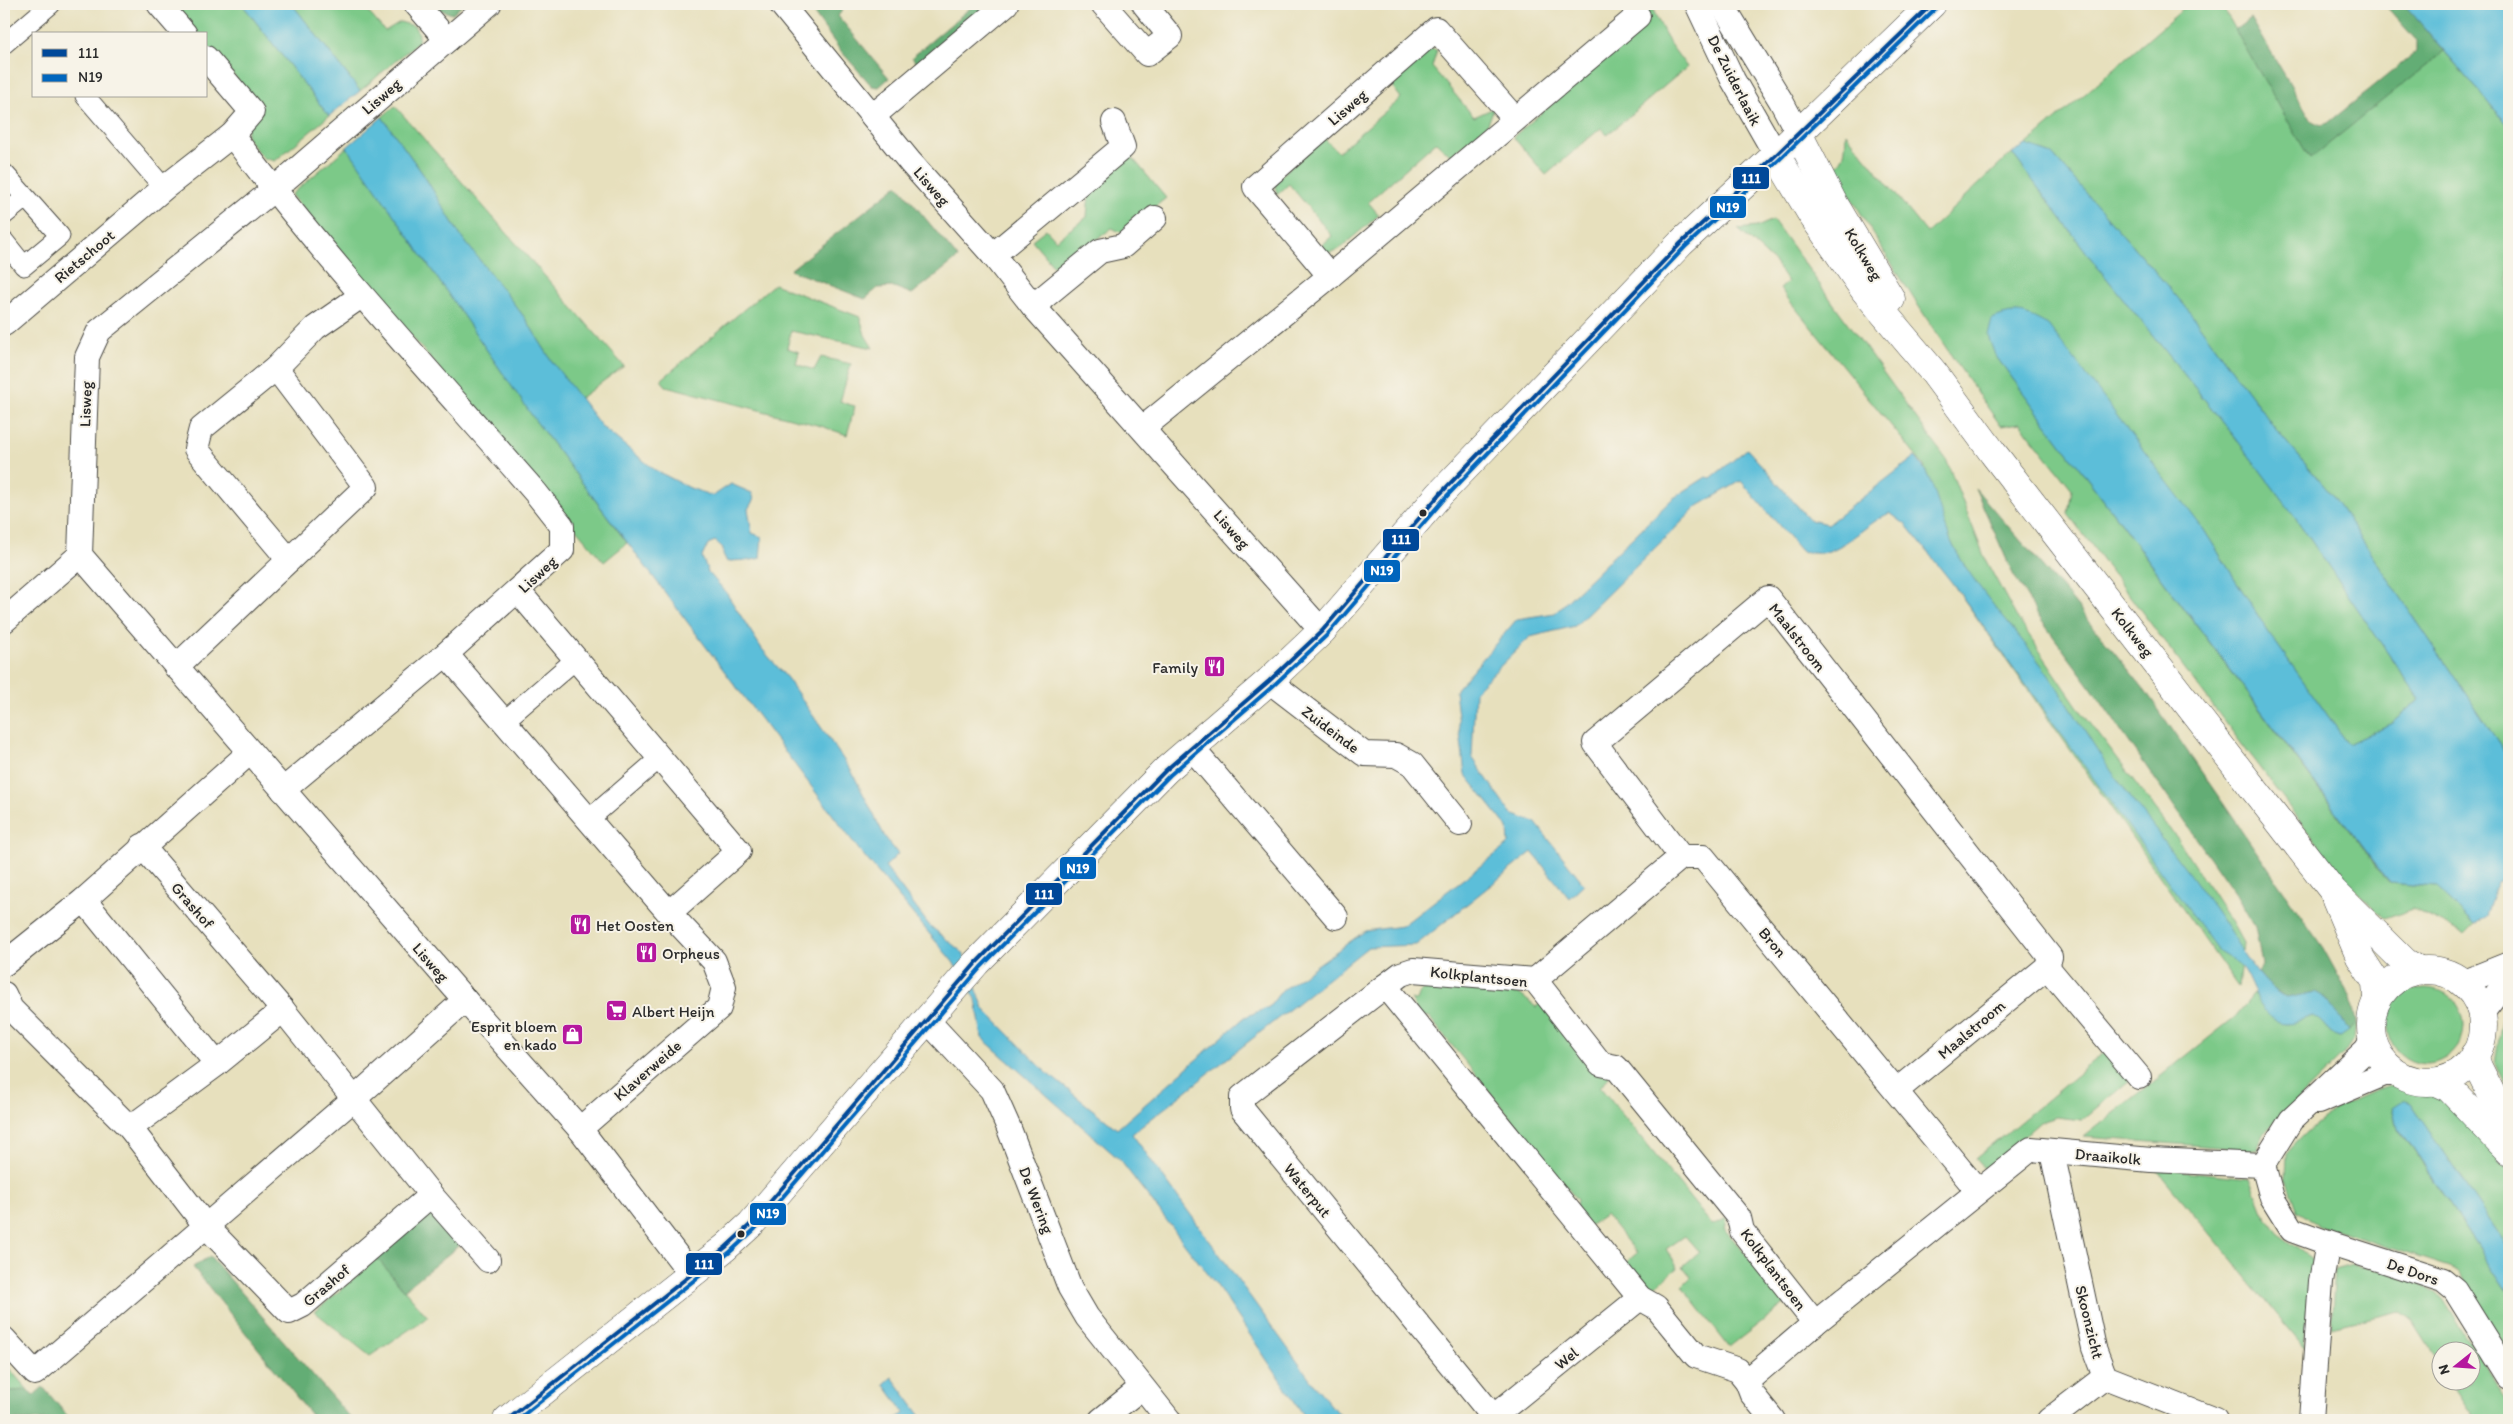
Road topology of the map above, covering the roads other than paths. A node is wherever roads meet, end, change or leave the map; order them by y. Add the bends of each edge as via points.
1 (51, 4) edge
2 (159, 4) edge
3 (416, 4) edge
4 (489, 4) edge
5 (781, 4) edge
6 (1006, 4) edge
7 (1103, 4) edge
8 (1144, 4) edge
9 (1697, 4) edge
10 (1722, 4) edge
11 (1932, 4) edge
12 (1633, 10) edge
13 (183, 32) edge
14 (447, 40) junction
15 (4, 44) edge
16 (208, 60) edge
17 (86, 98) edge
18 (873, 116) junction
19 (1515, 119) junction
20 (1114, 122) dead end
21 (1798, 133) junction
22 (232, 135) junction
23 (1776, 155) junction
24 (4, 173) edge
25 (164, 188) junction
26 (273, 190) junction
27 (25, 198) junction
28 (4, 215) edge
29 (1155, 218) dead end
30 (4, 241) edge
31 (993, 256) junction
32 (1330, 276) junction
33 (361, 296) junction
34 (1033, 306) junction
35 (4, 324) edge
36 (276, 368) junction
37 (1934, 373) junction
38 (1143, 428) junction
39 (80, 555) junction
40 (289, 560) junction
41 (518, 591) junction
42 (4, 621) edge
43 (1322, 631) junction
44 (446, 654) junction
45 (576, 659) junction
46 (176, 667) junction
47 (1269, 681) junction
48 (503, 722) junction
49 (1191, 747) junction
50 (250, 752) junction
51 (660, 758) junction
52 (283, 790) junction
53 (588, 820) junction
54 (1460, 824) dead end
55 (142, 846) junction
56 (1681, 857) junction
57 (2333, 891) junction
58 (84, 900) junction
59 (669, 913) junction
60 (1336, 918) dead end
61 (4, 964) edge
62 (2509, 964) edge
63 (2047, 967) junction
64 (2417, 969) junction
65 (2509, 978) edge
66 (1535, 980) junction
67 (2464, 982) junction
68 (1385, 986) junction
69 (2377, 998) junction
70 (465, 1000) junction
71 (6, 1006) edge
72 (283, 1010) junction
73 (2482, 1013) junction
74 (926, 1019) junction
75 (2373, 1039) junction
76 (2474, 1055) junction
77 (217, 1064) junction
78 (2394, 1074) junction
79 (2139, 1077) dead end
80 (2436, 1082) junction
81 (1896, 1091) junction
82 (355, 1098) junction
83 (2303, 1109) junction
84 (130, 1128) junction
85 (580, 1129) junction
86 (2509, 1129) edge
87 (2509, 1151) edge
88 (2052, 1152) junction
89 (2263, 1165) junction
90 (1978, 1191) junction
91 (430, 1195) junction
92 (204, 1225) junction
93 (2328, 1244) junction
94 (488, 1260) dead end
95 (692, 1274) junction
96 (1640, 1298) junction
97 (1815, 1323) junction
98 (4, 1339) edge
99 (2509, 1376) edge
100 (2105, 1377) junction
101 (1747, 1381) junction
102 (1141, 1388) junction
103 (1494, 1418) edge
104 (507, 1420) edge
105 (1101, 1420) edge
106 (1169, 1420) edge
107 (1773, 1420) edge
108 (2049, 1420) edge
109 (2214, 1420) edge
110 (2311, 1420) edge

1 - 15 street
2 - 13 street
3 - 14 street
4 - 14 street, Lisweg
5 - 18 street, Lisweg
6 - 18 street
7 - 8 street via 1146,54 1170,36
9 - 23 street, De Zuiderlaaik via 1733,80
10 - 21 street, De Zuiderlaaik
11 - 21 street
12 - 19 street
14 - 26 street, Lisweg
16 - 22 street, Rietschoot via 252,112
17 - 25 street
18 - 31 street, Lisweg
19 - 32 street
19 - 32 street, Lisweg via 1436,29 1255,187
20 - 31 street via 1122,147
21 - 23 street
21 - 37 street, Kolkweg via 1833,202
22 - 25 street, Rietschoot
22 - 26 street, Lisweg
23 - 37 street, Kolkweg via 1797,192 1865,291
23 - 43 street via 1681,243 1440,494
24 - 27 street, Rietschoot
25 - 35 street, Rietschoot
26 - 33 street, Lisweg
26 - 39 street, Lisweg via 99,331 86,357
27 - 28 street
27 - 30 street, Rietschoot via 60,236 24,266
29 - 34 street via 1123,246 1100,251
31 - 34 street, Lisweg
32 - 38 street
33 - 36 street via 315,328
33 - 41 street, Lisweg via 562,526 562,550
34 - 38 street, Lisweg
36 - 40 street via 366,487
36 - 40 street via 201,429 196,449
37 - 57 street, Kolkweg
38 - 43 street, Lisweg
39 - 42 street
39 - 46 street, Lisweg
40 - 46 street
41 - 44 street, Lisweg
41 - 45 street
43 - 47 street
44 - 48 street, Klaverweide
44 - 52 street, Lisweg
45 - 48 street
45 - 51 street
46 - 50 street, Lisweg
47 - 49 street
47 - 54 street, Zuideinde via 1364,754 1396,755 1412,764
48 - 53 street, Klaverweide
49 - 60 street
49 - 74 street via 968,972
50 - 52 street, Lisweg
50 - 55 street
51 - 53 street
51 - 59 street via 740,851
52 - 70 street, Lisweg
53 - 59 street, Klaverweide
55 - 58 street
55 - 72 street, Grashof
56 - 63 street, Maalstroom via 1594,743 1768,598 2050,957
56 - 66 street
56 - 81 street, Bron via 1702,857
57 - 64 street, Kolkweg via 2405,962
57 - 69 street, Kolkweg via 2360,957 2376,982
58 - 61 street
58 - 77 street
59 - 85 street, Klaverweide via 714,961 724,987 719,1008
62 - 67 street
63 - 79 street, Maalstroom
63 - 81 street, Maalstroom
64 - 67 street via 2443,973
64 - 69 street via 2393,980
65 - 73 street
66 - 68 street, Kolkplantsoen via 1412,970
66 - 97 street, Kolkplantsoen via 1601,1064 1616,1067 1739,1218 1742,1231
67 - 73 street via 2476,996
68 - 96 street
68 - 103 street, Waterput via 1242,1097 1242,1109
69 - 75 street via 2371,1018
70 - 82 street
70 - 85 street, Lisweg
71 - 84 street, Grashof
72 - 77 street
72 - 82 street, Grashof
73 - 76 street via 2482,1039
74 - 95 street via 751,1224
74 - 102 street, De Wering via 992,1090 1070,1288 1086,1317
75 - 78 street via 2377,1051
75 - 83 street via 2366,1050
76 - 80 street via 2461,1071
76 - 86 street
77 - 84 street
78 - 80 street via 2415,1081
78 - 83 street via 2384,1074
80 - 87 street via 2449,1088
81 - 90 street, Bron
82 - 91 street, Grashof
82 - 92 street
83 - 89 street via 2291,1120
84 - 92 street, Grashof
85 - 95 street, Lisweg
88 - 89 street, Draaikolk
88 - 90 street, Draaikolk via 2031,1149
88 - 100 street, Skoonzicht via 2094,1348
89 - 93 street via 2272,1198 2292,1230
90 - 97 street, Draaikolk
91 - 92 street, Grashof via 303,1305 288,1312
91 - 94 street, Grashof
92 - 98 street via 35,1373
93 - 99 street, De Dors via 2443,1280 2455,1290
93 - 110 street via 2321,1281
95 - 104 street
96 - 101 street via 1656,1307 1696,1356 1738,1370
96 - 103 street, Wel
97 - 101 street, Draaikolk
100 - 108 street
100 - 109 street, Skoonzicht
101 - 107 street via 1752,1394
102 - 105 street
102 - 106 street, De Wering

